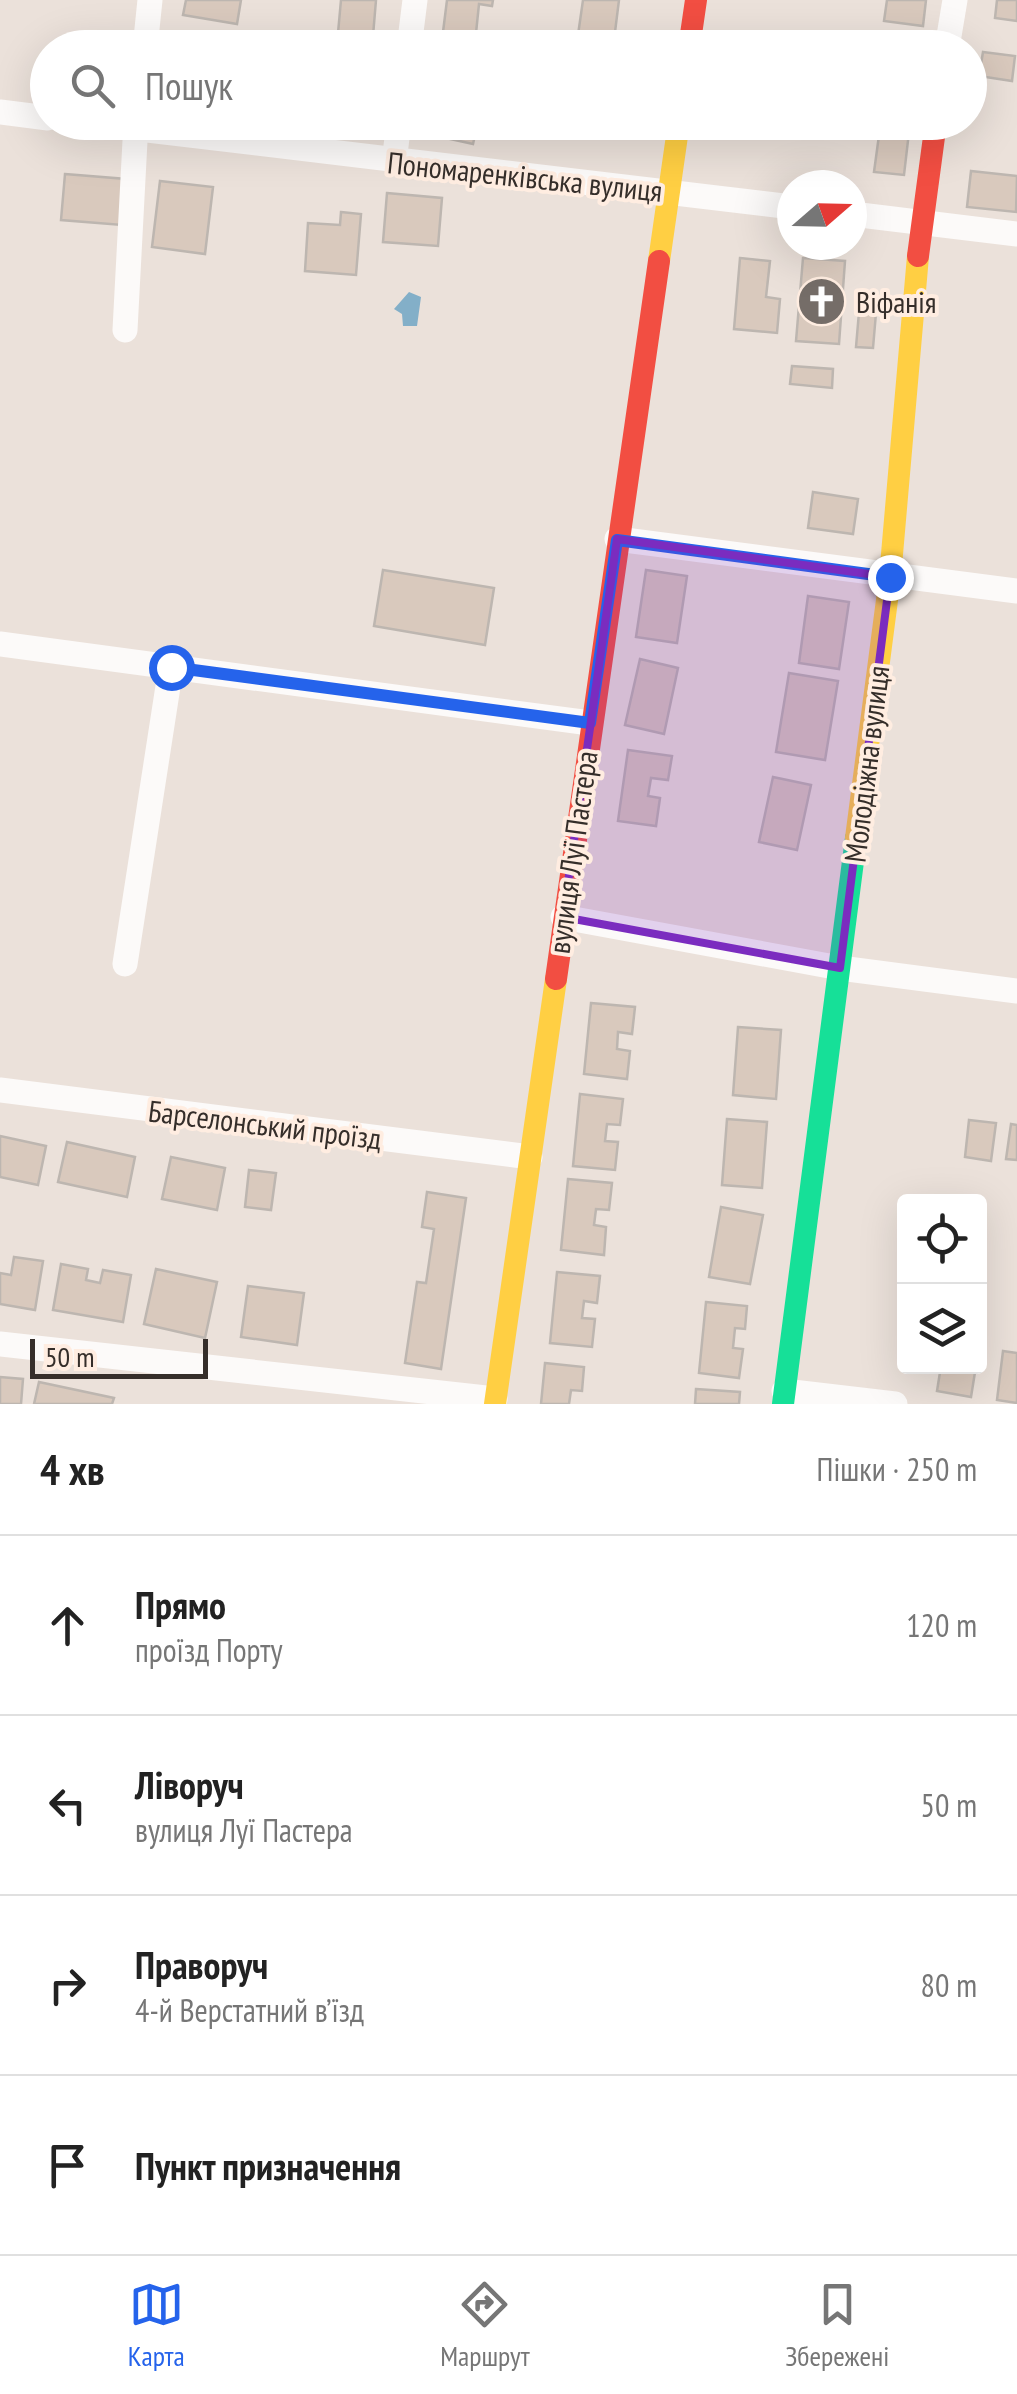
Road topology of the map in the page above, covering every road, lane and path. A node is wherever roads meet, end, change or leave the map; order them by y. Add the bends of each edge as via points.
1 (150, 0) edge
2 (415, 0) edge
3 (696, 0) edge
4 (955, 0) edge
5 (146, 30) edge
6 (411, 30) edge
7 (692, 30) edge
8 (951, 30) edge
9 (0, 112) edge
10 (30, 116) edge
11 (135, 140) edge
12 (236, 140) edge
13 (397, 140) edge
14 (676, 140) edge
15 (933, 140) edge
16 (394, 162) junction
17 (669, 192) junction
18 (777, 205) edge
19 (867, 216) edge
20 (920, 222) junction
21 (1017, 234) edge
22 (125, 330) dead end
23 (617, 540) junction
24 (890, 577) junction
25 (1017, 591) edge
26 (0, 644) edge
27 (171, 667) junction
28 (590, 723) junction
29 (563, 916) junction
30 (125, 964) dead end
31 (840, 968) junction
32 (1017, 991) edge
33 (0, 1090) edge
34 (530, 1157) junction
35 (0, 1344) edge
36 (784, 1398) edge
37 (495, 1402) edge
38 (896, 1404) edge

1 - 5 street
2 - 6 street
3 - 7 street
4 - 8 street
9 - 10 street
11 - 22 street
12 - 16 street, Пономаренківська вулиця
13 - 16 street
14 - 17 street, вулиця Луї Пастера
15 - 20 street, Молодіжна вулиця
16 - 17 street, Пономаренківська вулиця
17 - 18 street, Пономаренківська вулиця
17 - 23 street, вулиця Луї Пастера
19 - 20 street
20 - 21 street
20 - 24 street, Молодіжна вулиця
23 - 24 street
23 - 28 street, вулиця Луї Пастера
24 - 25 street
24 - 31 street, Молодіжна вулиця
26 - 27 street
27 - 28 street
27 - 30 street
28 - 29 street, вулиця Луї Пастера
29 - 31 street
29 - 34 street, вулиця Луї Пастера
31 - 32 street
31 - 36 street, Молодіжна вулиця
33 - 34 street, Барселонський проїзд
34 - 37 street, вулиця Луї Пастера
35 - 37 street
36 - 38 street

